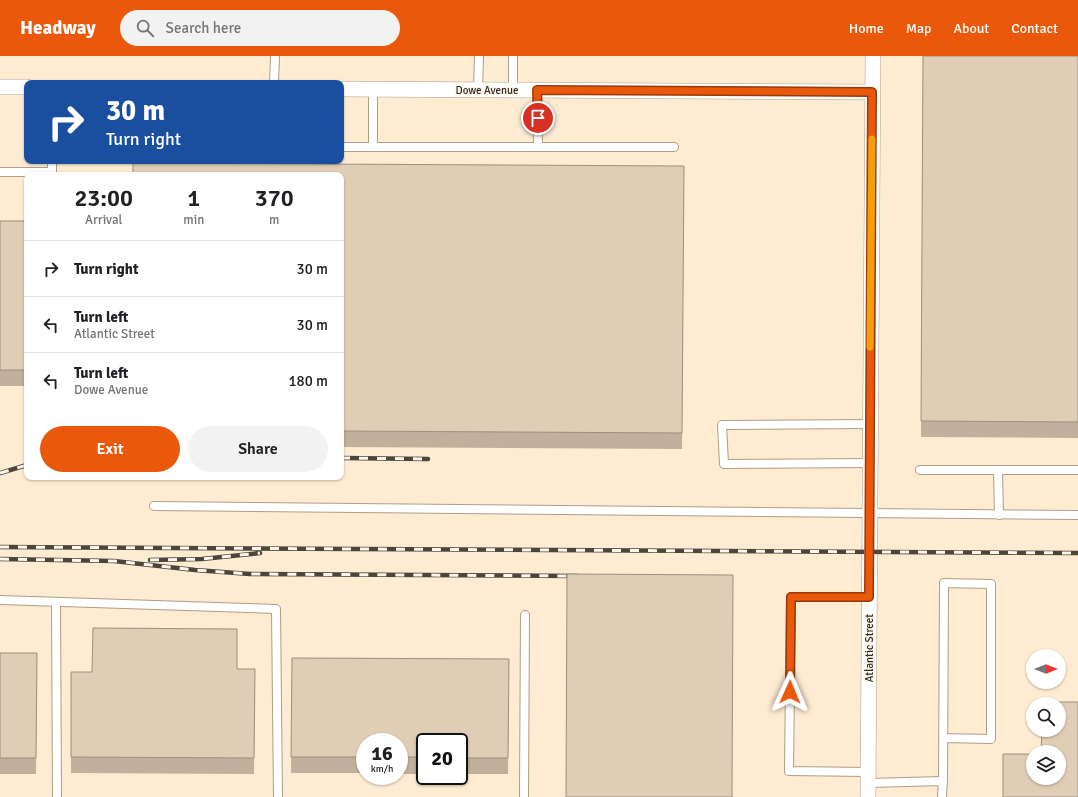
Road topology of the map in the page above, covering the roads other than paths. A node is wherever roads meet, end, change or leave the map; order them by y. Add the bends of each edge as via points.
1 (275, 56) edge
2 (479, 56) edge
3 (513, 56) edge
4 (873, 56) edge
5 (274, 80) edge
6 (0, 87) edge
7 (24, 87) edge
8 (344, 89) edge
9 (373, 89) junction
10 (478, 89) junction
11 (513, 90) junction
12 (537, 90) junction
13 (872, 92) junction
14 (344, 147) edge
15 (373, 147) junction
16 (538, 147) junction
17 (674, 147) dead end
18 (0, 172) edge
19 (24, 172) edge
20 (870, 424) junction
21 (870, 463) junction
22 (920, 470) dead end
23 (998, 470) junction
24 (1078, 470) edge
25 (154, 506) dead end
26 (870, 513) junction
27 (999, 515) junction
28 (1078, 515) edge
29 (869, 597) junction
30 (0, 600) edge
31 (56, 602) junction
32 (525, 615) dead end
33 (943, 738) junction
34 (942, 781) junction
35 (868, 784) edge
36 (57, 797) edge
37 (278, 797) edge
38 (524, 797) edge
39 (942, 797) edge

1 - 5 lane
2 - 10 lane
3 - 11 lane
4 - 13 street, Atlantic Street
6 - 7 street
8 - 9 street, Dowe Avenue
9 - 10 street, Dowe Avenue
9 - 15 lane
10 - 11 street, Dowe Avenue
11 - 12 street, Dowe Avenue
12 - 13 street, Dowe Avenue
12 - 16 lane
13 - 20 street, Atlantic Street
14 - 15 lane
15 - 16 lane
16 - 17 lane
18 - 19 lane
20 - 21 street, Atlantic Street
20 - 21 lane via 722,425 724,464
21 - 26 street, Atlantic Street
22 - 23 lane
23 - 24 lane
23 - 27 lane
25 - 26 lane
26 - 27 lane
26 - 29 street, Atlantic Street
27 - 28 lane
29 - 35 street, Atlantic Street
29 - 35 lane via 791,597 789,771
30 - 31 lane
31 - 36 lane
31 - 37 lane via 276,609
32 - 38 lane
33 - 33 lane via 991,739 991,584 944,583
33 - 34 lane
34 - 35 lane
34 - 39 lane

